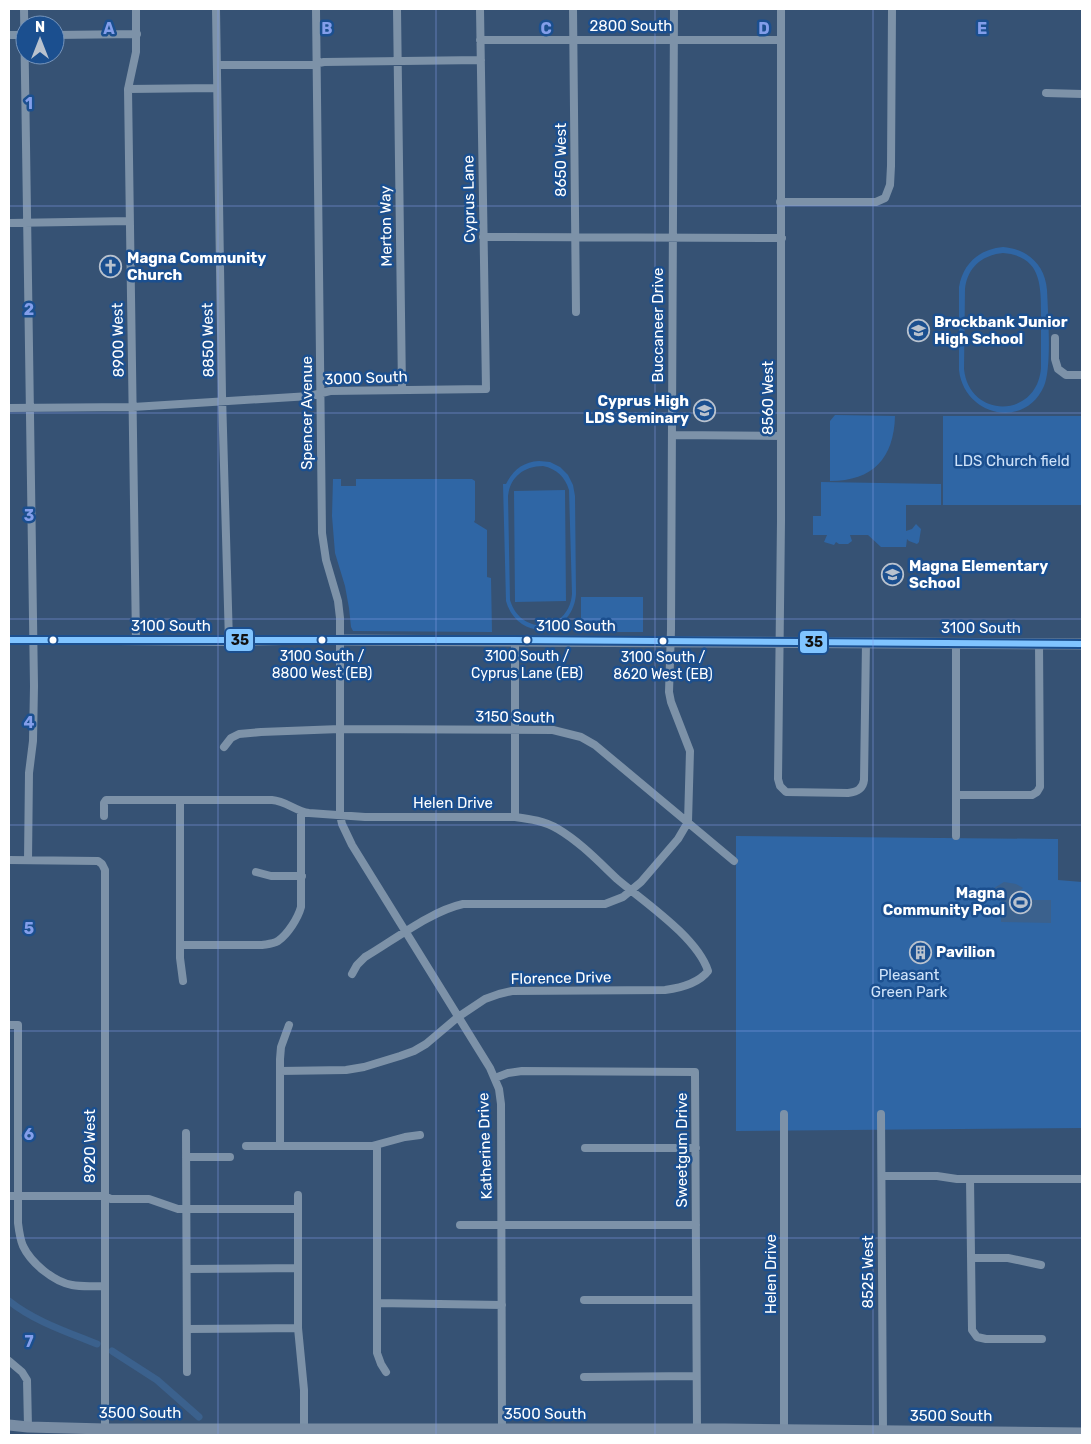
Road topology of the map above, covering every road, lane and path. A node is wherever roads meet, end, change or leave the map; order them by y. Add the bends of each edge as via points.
1 (136, 9) edge
2 (216, 9) edge
3 (316, 9) edge
4 (397, 9) edge
5 (480, 9) edge
6 (573, 9) edge
7 (674, 9) edge
8 (781, 9) edge
9 (892, 9) edge
10 (137, 34) junction
11 (65, 35) edge
12 (480, 40) junction
13 (574, 40) junction
14 (674, 40) junction
15 (781, 40) junction
16 (481, 60) junction
17 (398, 62) junction
18 (316, 63) junction
19 (25, 65) edge
20 (217, 65) junction
21 (217, 88) junction
22 (128, 89) junction
23 (1046, 93) dead end
24 (1082, 94) edge
25 (780, 202) junction
26 (130, 221) junction
27 (9, 223) edge
28 (27, 223) junction
29 (483, 237) junction
30 (575, 238) junction
31 (673, 238) junction
32 (782, 238) junction
33 (576, 312) dead end
34 (1055, 338) dead end
35 (1082, 375) edge
36 (486, 389) joint
37 (402, 390) junction
38 (321, 393) junction
39 (223, 401) junction
40 (30, 407) junction
41 (133, 407) junction
42 (9, 408) edge
43 (672, 435) junction
44 (781, 436) junction
45 (9, 640) edge
46 (33, 640) junction
47 (340, 640) junction
48 (516, 640) junction
49 (136, 641) junction
50 (229, 642) junction
51 (671, 642) junction
52 (779, 642) junction
53 (866, 642) junction
54 (956, 642) junction
55 (1039, 643) junction
56 (1082, 644) edge
57 (340, 728) junction
58 (515, 729) junction
59 (224, 747) dead end
60 (956, 795) junction
61 (180, 800) junction
62 (301, 812) junction
63 (340, 815) junction
64 (104, 816) dead end
65 (515, 817) junction
66 (688, 822) junction
67 (956, 836) dead end
68 (9, 860) edge
69 (28, 860) junction
70 (734, 861) dead end
71 (256, 872) dead end
72 (302, 876) junction
73 (632, 891) junction
74 (406, 932) junction
75 (180, 945) junction
76 (708, 971) joint
77 (352, 974) dead end
78 (183, 981) dead end
79 (458, 1017) junction
80 (9, 1025) edge
81 (289, 1025) dead end
82 (280, 1071) junction
83 (495, 1078) junction
84 (9, 1108) edge
85 (18, 1108) junction
86 (784, 1114) dead end
87 (881, 1114) dead end
88 (186, 1134) dead end
89 (420, 1135) dead end
90 (246, 1146) dead end
91 (280, 1146) junction
92 (377, 1146) junction
93 (585, 1148) dead end
94 (696, 1148) junction
95 (186, 1157) junction
96 (230, 1157) dead end
97 (882, 1176) junction
98 (970, 1179) junction
99 (1082, 1179) edge
100 (298, 1195) dead end
101 (9, 1196) edge
102 (18, 1196) junction
103 (104, 1196) junction
104 (186, 1208) junction
105 (298, 1209) junction
106 (460, 1225) dead end
107 (501, 1225) junction
108 (696, 1225) junction
109 (971, 1258) junction
110 (1041, 1265) dead end
111 (298, 1268) junction
112 (187, 1269) junction
113 (104, 1286) junction
114 (584, 1300) dead end
115 (696, 1300) junction
116 (377, 1303) junction
117 (502, 1305) junction
118 (298, 1328) junction
119 (187, 1329) junction
120 (1042, 1339) dead end
121 (9, 1361) edge
122 (187, 1372) dead end
123 (386, 1372) dead end
124 (696, 1376) junction
125 (584, 1377) dead end
126 (9, 1425) edge
127 (28, 1428) junction
128 (304, 1428) junction
129 (105, 1429) junction
130 (502, 1429) junction
131 (696, 1429) junction
132 (883, 1430) junction
133 (352, 1432) edge
134 (784, 1432) edge
135 (938, 1433) edge
136 (1082, 1433) edge

1 - 10 street, 8900 West
2 - 20 street, 8850 West
3 - 18 street, Spencer Avenue
4 - 17 street, Merton Way
5 - 12 street, Cyprus Lane
6 - 13 street, 8650 West
7 - 14 street, Buccaneer Drive
8 - 15 street, 8560 West
9 - 25 street via 892,166 885,198 876,202
10 - 11 street
10 - 22 street, 8900 West
12 - 13 street, 2800 South
12 - 16 street, Cyprus Lane
13 - 14 street, 2800 South
13 - 30 street, 8650 West
14 - 15 street, 2800 South
14 - 31 street, Buccaneer Drive
15 - 25 street, 8560 West
16 - 17 street
16 - 29 street, Cyprus Lane
17 - 18 street
17 - 37 street, Merton Way
18 - 20 street
18 - 38 street, Spencer Avenue
19 - 28 street
20 - 21 street, 8850 West
21 - 22 street
21 - 39 street, 8850 West
22 - 26 street, 8900 West
23 - 24 street
25 - 32 street, 8560 West
26 - 28 street
26 - 41 street, 8900 West
27 - 28 street
28 - 40 street
29 - 30 street
29 - 36 street, Cyprus Lane
30 - 31 street
30 - 33 street, 8650 West
31 - 32 street
31 - 43 street, Buccaneer Drive
32 - 44 street, 8560 West
34 - 35 street via 1058,369 1066,375
36 - 37 street, 3000 South
37 - 38 street, 3000 South
38 - 39 street, 3000 South
38 - 47 street, Spencer Avenue via 322,533 338,601
39 - 41 street, 3000 South
39 - 50 street, 8850 West
40 - 41 street, 3000 South
40 - 42 street, 3000 South
40 - 46 street
41 - 49 street, 8900 West
43 - 44 street
43 - 51 street, Buccaneer Drive
44 - 52 street, 8560 West
45 - 46 street, 3100 South
46 - 49 street, 3100 South
46 - 69 street via 34,725 29,773
47 - 48 street, 3100 South
47 - 50 street, 3100 South
47 - 57 street, Spencer Avenue
48 - 51 street, 3100 South
48 - 58 street
49 - 50 street, 3100 South
51 - 52 street, 3100 South
51 - 66 street, Buccaneer Drive via 669,692 690,751
52 - 53 street, 3100 South
52 - 53 street, 8560 West via 778,779 781,788 794,793 848,793 861,788 864,780
53 - 54 street, 3100 South
54 - 55 street, 3100 South
54 - 60 street
55 - 56 street, 3100 South
55 - 60 street via 1040,786 1037,792 1032,795
57 - 58 street, 3150 South
57 - 59 street, 3150 South via 250,732 231,738
57 - 63 street, Spencer Avenue
58 - 65 street
58 - 66 street, 3150 South via 553,730 581,737 599,748
60 - 67 street
61 - 62 street, Helen Drive via 272,800
61 - 64 street, Helen Drive via 106,800
61 - 75 street
62 - 63 street, Helen Drive
62 - 72 street
63 - 65 street, Helen Drive
63 - 74 street, Katherine Drive via 349,839
65 - 73 street, Helen Drive via 537,820 566,834
66 - 70 street, 3150 South
66 - 73 street via 678,839
68 - 69 street
69 - 103 street, 8920 West via 98,861 105,876
71 - 72 street via 271,876
72 - 75 street via 300,910 278,941 262,945
73 - 74 street via 605,904 463,904 442,910
73 - 76 street, Helen Drive via 680,932
74 - 77 street via 365,957
74 - 79 street, Katherine Drive
75 - 78 street
76 - 79 street, Florence Drive via 686,986 665,990 512,991 485,999
79 - 82 street, Florence Drive via 414,1051 364,1068
79 - 83 street, Katherine Drive
80 - 85 street via 18,1025
81 - 82 street via 281,1047
82 - 91 street
83 - 94 street, Sweetgum Drive via 522,1072 695,1072
83 - 107 street, Katherine Drive via 501,1104
84 - 85 street
85 - 102 street
86 - 134 street, Helen Drive
87 - 97 street, 8525 West
88 - 95 street
89 - 92 street
90 - 91 street
91 - 92 street
92 - 116 street
93 - 94 street
94 - 108 street, Sweetgum Drive
95 - 96 street
95 - 104 street
97 - 98 street
97 - 132 street, 8525 West
98 - 99 street
98 - 109 street
100 - 105 street
101 - 102 street
102 - 103 street
102 - 113 street via 19,1231 29,1255 65,1283
103 - 104 street via 146,1199 178,1209
103 - 113 street, 8920 West
104 - 105 street
104 - 112 street
105 - 111 street
106 - 107 street
107 - 108 street
107 - 117 street, Katherine Drive
108 - 115 street, Sweetgum Drive
109 - 110 street via 1008,1258
109 - 120 street via 971,1325 974,1334 986,1339
111 - 112 street
111 - 118 street
112 - 119 street
113 - 129 street, 8920 West
114 - 115 street
115 - 124 street, Sweetgum Drive
116 - 117 street
116 - 123 street via 377,1354
117 - 130 street, Katherine Drive
118 - 119 street
118 - 128 street
119 - 122 street
121 - 127 street via 27,1380
124 - 125 street
124 - 131 street, Sweetgum Drive
126 - 127 street, 3500 South
127 - 129 street, 3500 South
128 - 129 street, 3500 South
128 - 133 street, 3500 South
130 - 131 street, 3500 South
130 - 133 street, 3500 South
131 - 134 street, 3500 South
132 - 134 street, 3500 South
132 - 135 street, 3500 South
135 - 136 street, 3500 South

